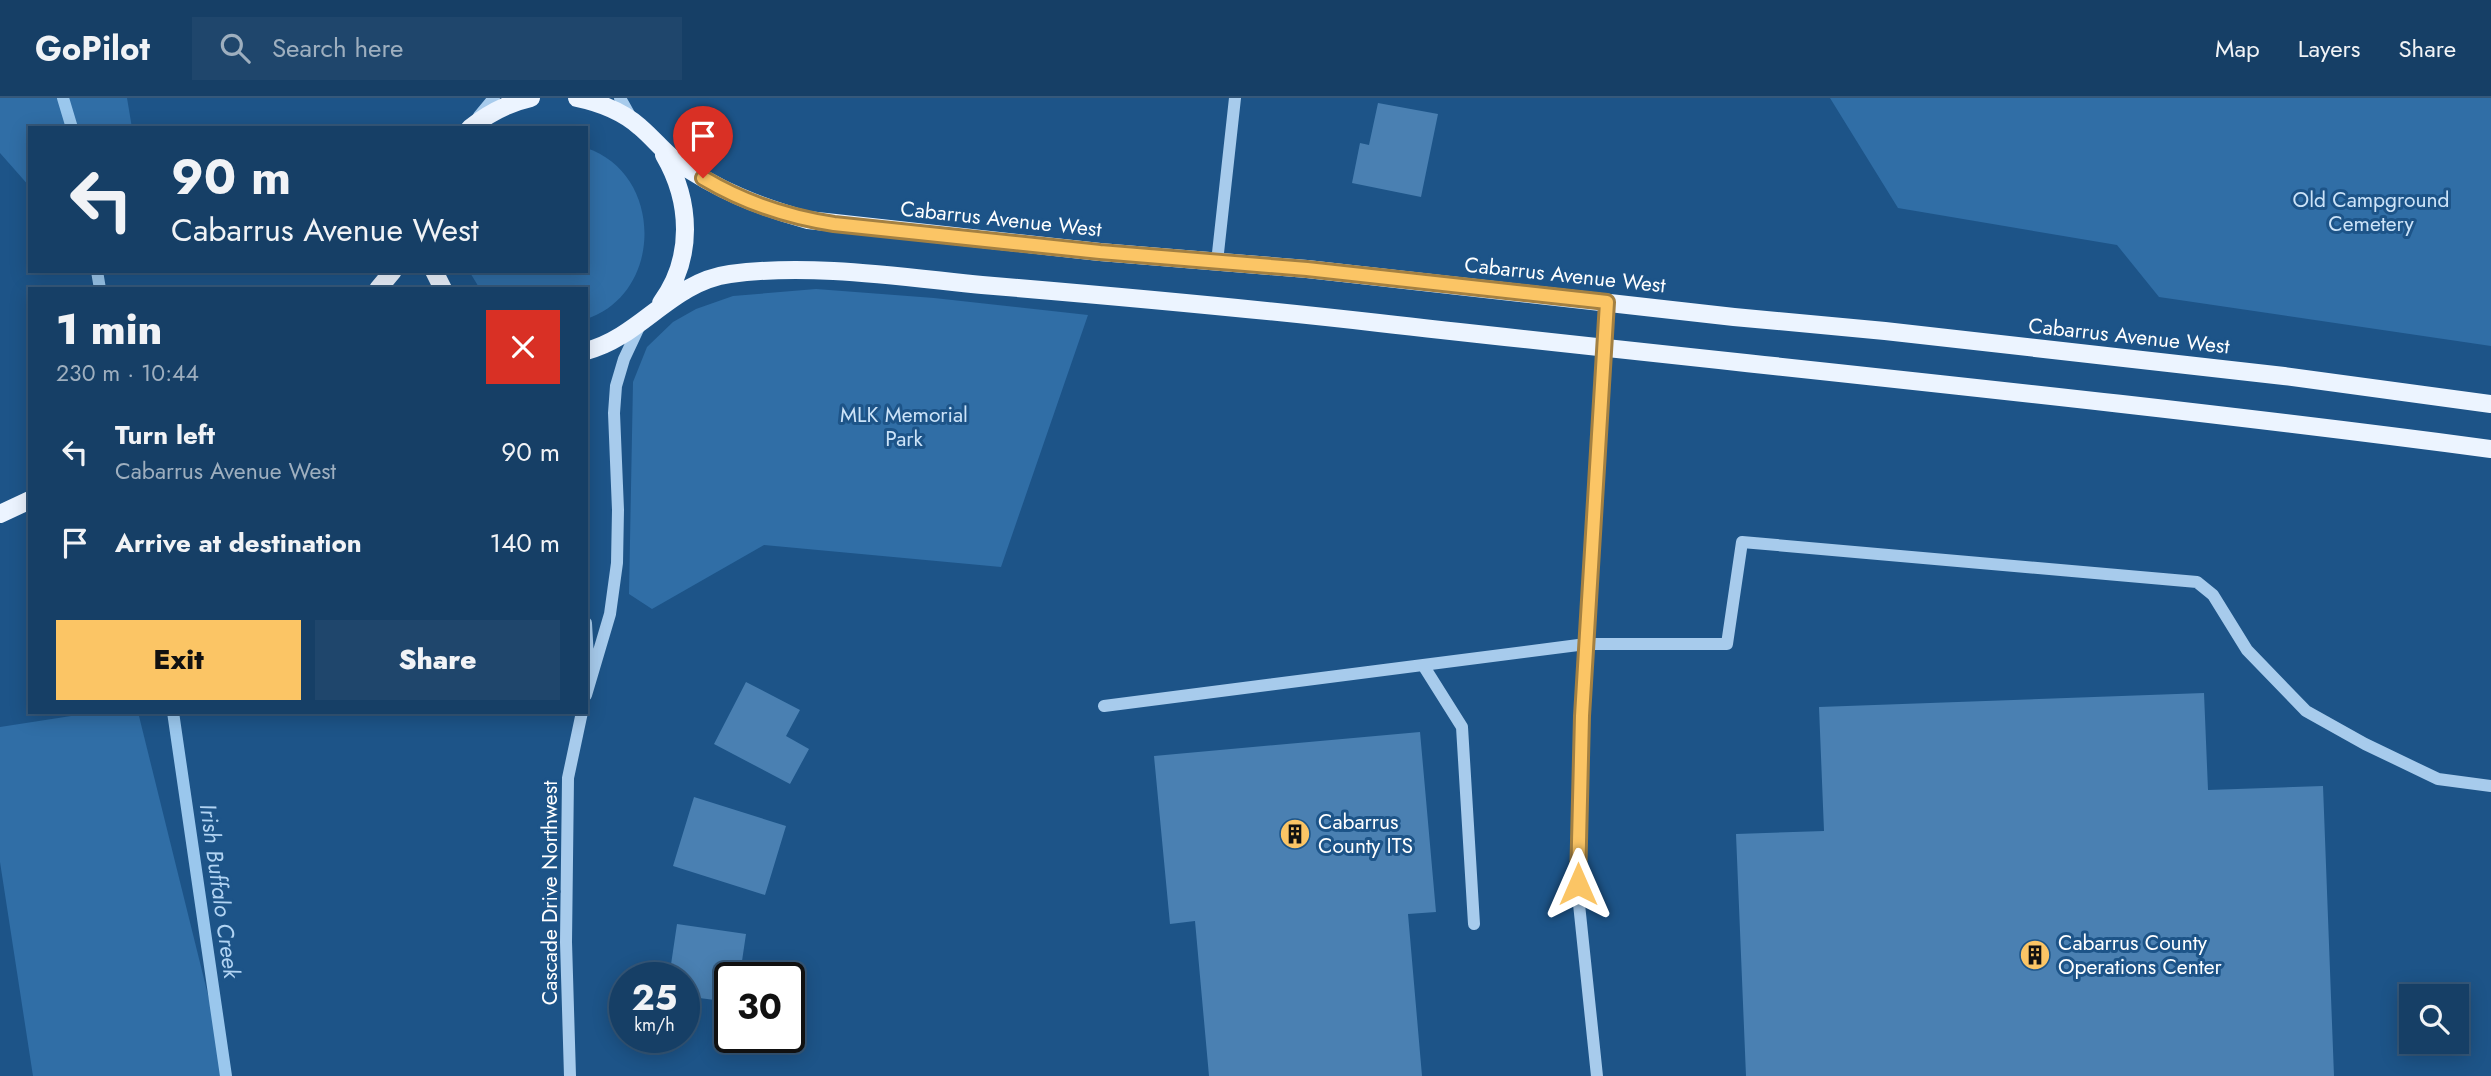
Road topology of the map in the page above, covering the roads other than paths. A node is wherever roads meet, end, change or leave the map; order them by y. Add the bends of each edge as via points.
1 (494, 98) edge
2 (531, 98) edge
3 (578, 98) edge
4 (620, 98) edge
5 (1236, 98) edge
6 (471, 126) edge
7 (472, 126) edge
8 (640, 127) junction
9 (654, 141) junction
10 (1217, 262) junction
11 (391, 273) edge
12 (380, 287) edge
13 (1607, 302) junction
14 (654, 311) junction
15 (640, 325) junction
16 (1604, 349) junction
17 (588, 351) edge
18 (2491, 404) edge
19 (2491, 449) edge
20 (27, 501) edge
21 (0, 514) edge
22 (1586, 644) junction
23 (1423, 665) junction
24 (588, 689) edge
25 (1104, 706) dead end
26 (582, 714) edge
27 (2491, 786) edge
28 (1474, 924) dead end
29 (570, 1076) edge
30 (1597, 1076) edge

1 - 6 street
2 - 7 main road via 501,108
3 - 8 main road, Cabarrus Avenue West via 609,107
4 - 8 street
5 - 10 street
8 - 9 main road, Cabarrus Avenue West
9 - 10 main road, Cabarrus Avenue West via 732,194 808,220
9 - 14 main road, Cabarrus Avenue West via 680,189 686,226 681,262
10 - 13 main road, Cabarrus Avenue West
11 - 12 main road
13 - 16 street
13 - 18 main road, Cabarrus Avenue West via 2257,373
14 - 15 main road, Cabarrus Avenue West
14 - 16 main road, Cabarrus Avenue West via 689,288 723,275 830,272 1301,314
15 - 17 main road, Cabarrus Avenue West
15 - 24 street via 616,386 616,575
16 - 19 main road, Cabarrus Avenue West via 1878,376
16 - 22 street
20 - 21 main road
22 - 23 street
22 - 27 street via 1727,644 1742,542 2197,582 2213,595 2247,650 2306,710 2438,779
22 - 30 street via 1578,884
23 - 25 street
23 - 28 street via 1462,727
26 - 29 street, Cascade Drive Northwest via 568,778

